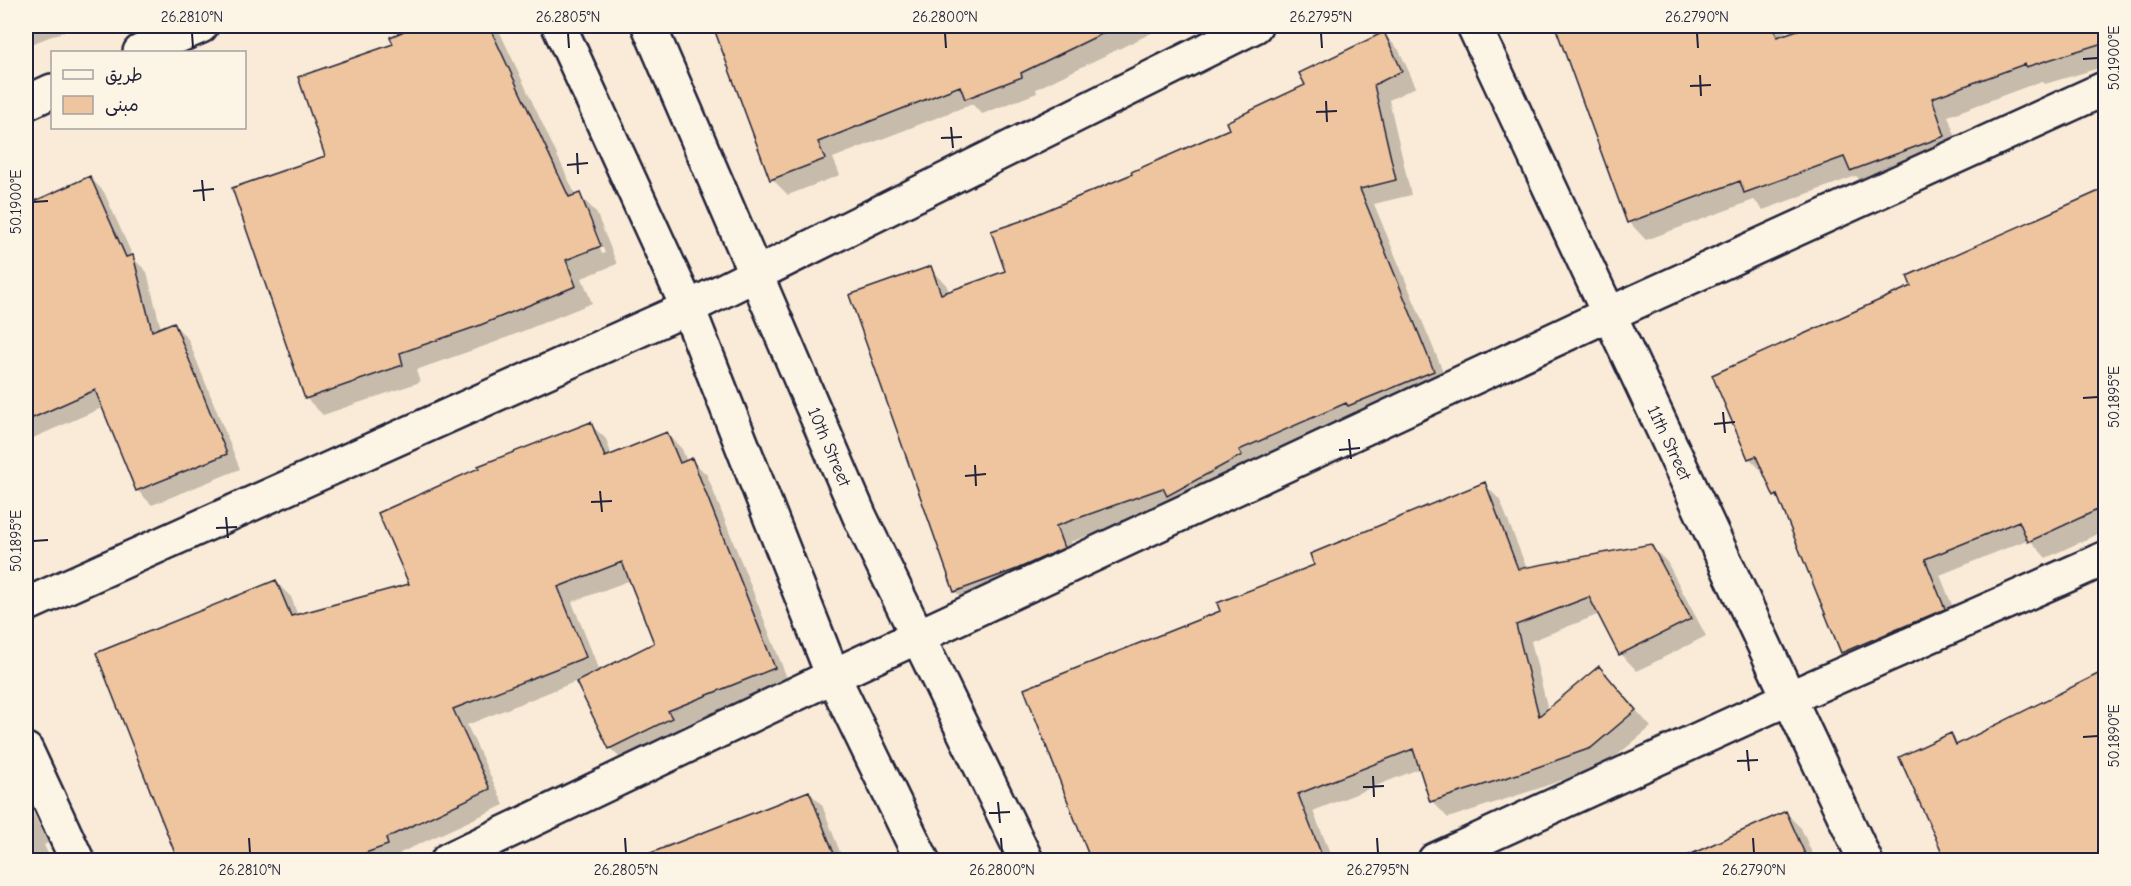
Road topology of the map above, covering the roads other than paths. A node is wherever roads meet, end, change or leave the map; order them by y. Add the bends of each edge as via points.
1 (201, 26) edge
2 (559, 26) edge
3 (649, 26) edge
4 (1256, 26) edge
5 (1474, 26) edge
6 (142, 51) edge
7 (2106, 88) edge
8 (51, 92) edge
9 (26, 104) edge
10 (755, 274) junction
11 (688, 308) junction
12 (1609, 314) junction
13 (2106, 558) edge
14 (26, 605) edge
15 (918, 637) junction
16 (833, 676) junction
17 (1789, 698) junction
18 (26, 750) edge
19 (77, 861) edge
20 (448, 861) edge
21 (922, 861) edge
22 (1026, 861) edge
23 (1435, 861) edge
24 (1864, 861) edge

1 - 6 street
2 - 11 street
3 - 10 street, 10th Street
4 - 10 street
5 - 12 street, 11th Street
7 - 12 street
8 - 9 street
10 - 11 street
10 - 15 street, 10th Street via 860,517
11 - 14 street
11 - 16 street
12 - 15 street
12 - 17 street, 11th Street
13 - 17 street
15 - 16 street
15 - 22 street, 10th Street
16 - 20 street
16 - 21 street
17 - 23 street
17 - 24 street, 11th Street
18 - 19 street

